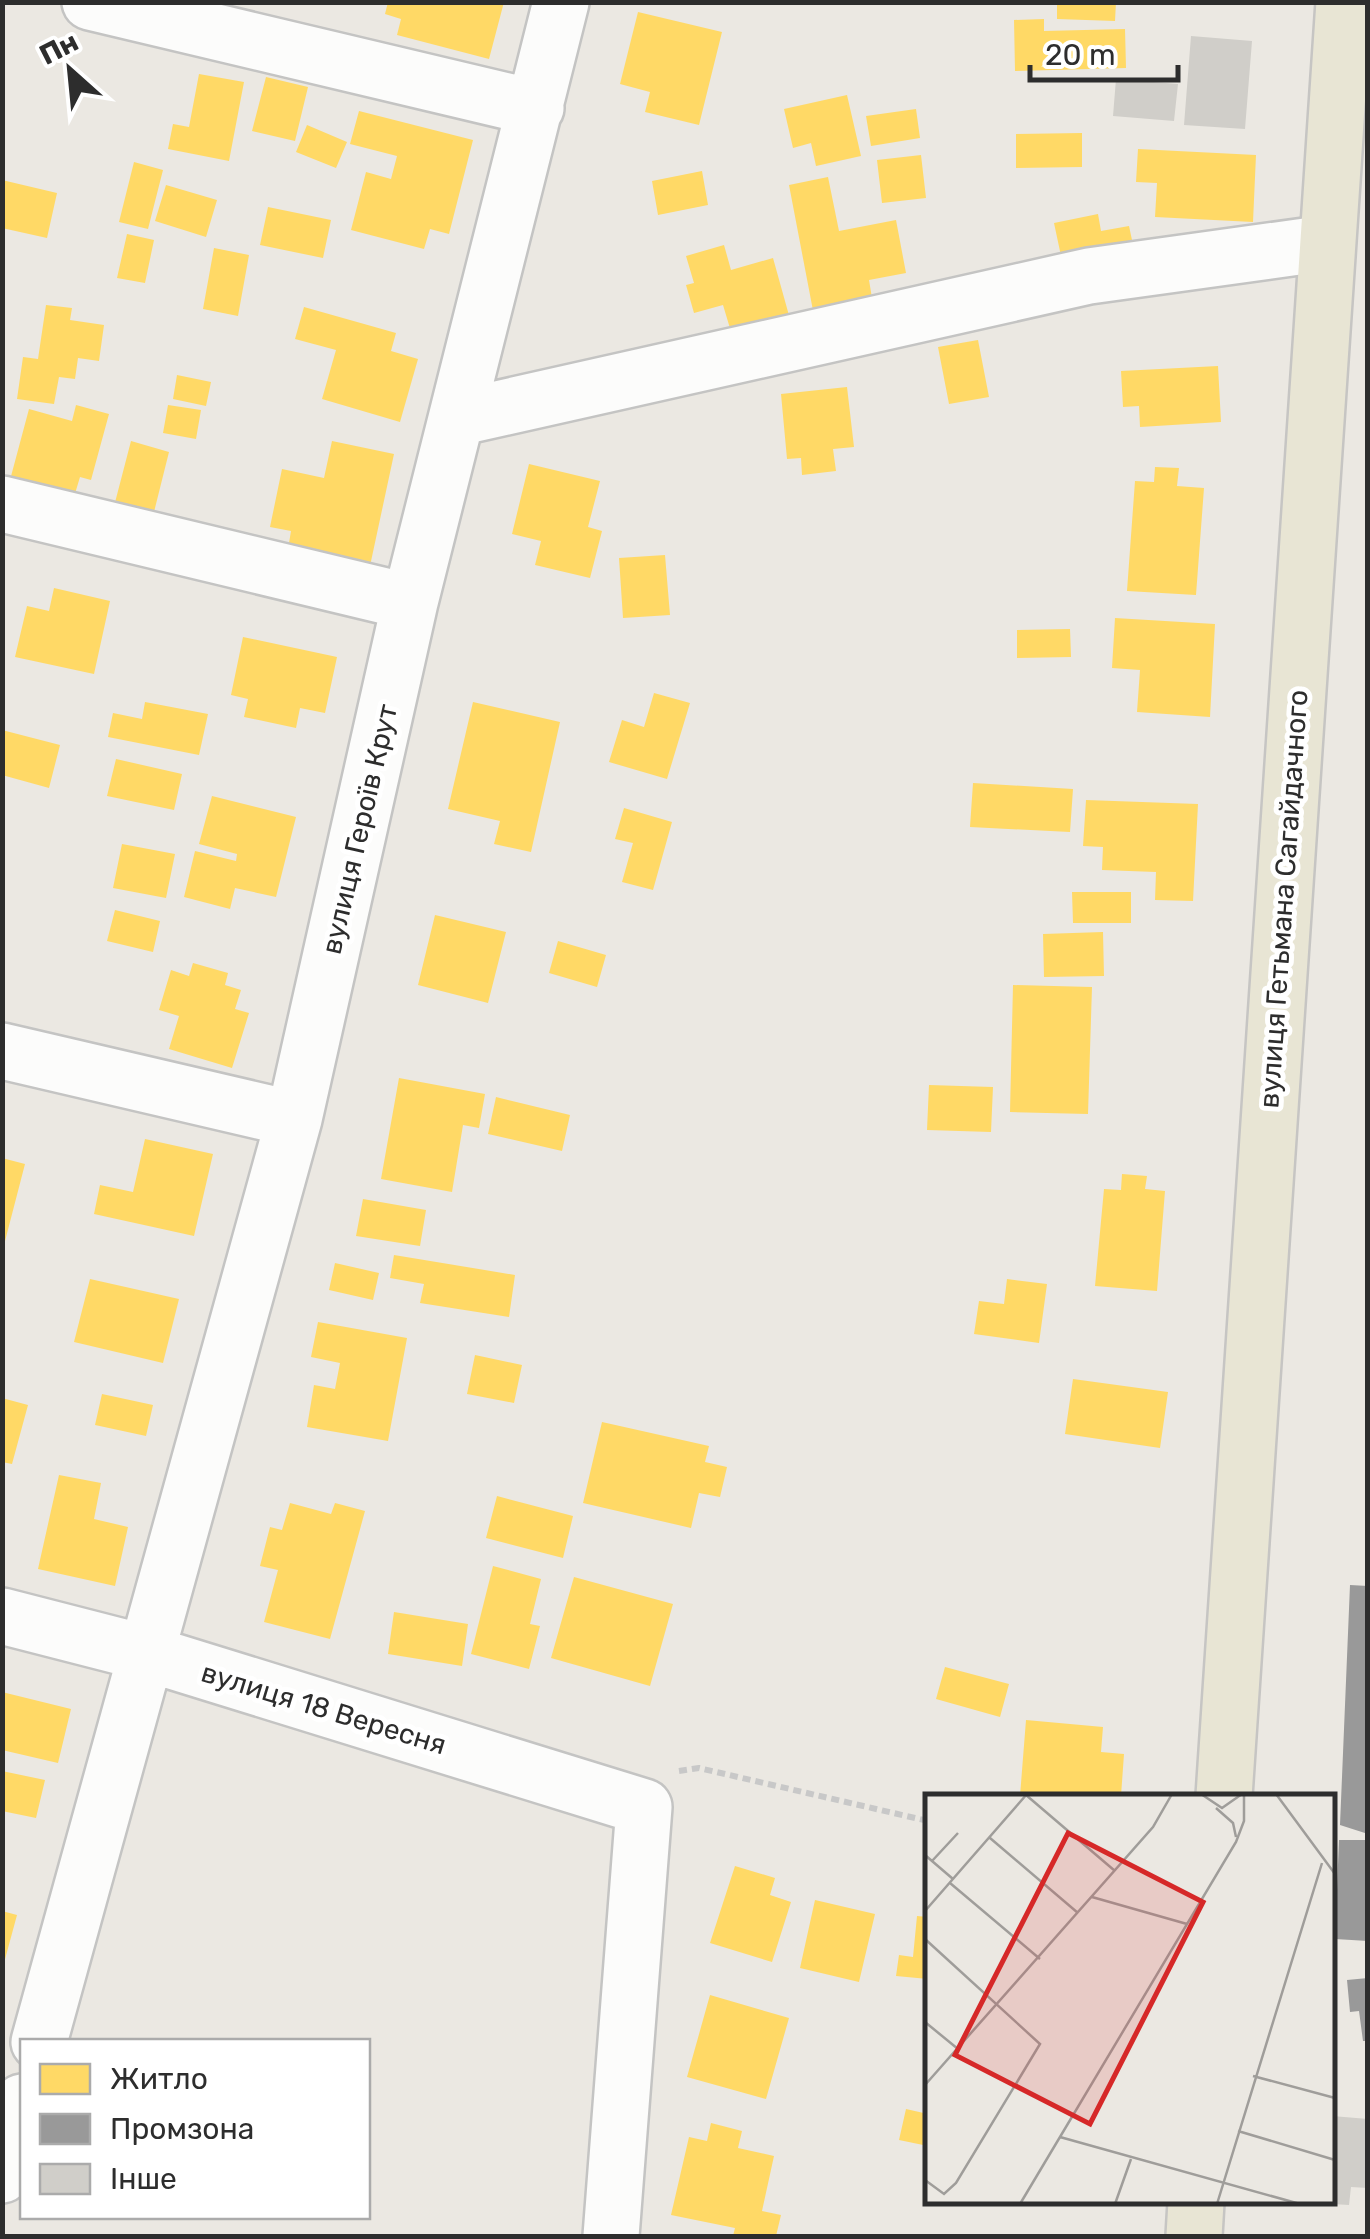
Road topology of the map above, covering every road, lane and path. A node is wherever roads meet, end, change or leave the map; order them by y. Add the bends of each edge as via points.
1 (90, 2) edge
2 (562, 2) edge
3 (1344, 2) edge
4 (536, 108) junction
5 (1327, 243) junction
6 (457, 418) junction
7 (2, 504) edge
8 (410, 602) junction
9 (2, 1052) edge
10 (294, 1119) junction
11 (2, 1616) edge
12 (146, 1653) junction
13 (1224, 1794) edge
14 (644, 1807) junction
15 (925, 1819) edge
16 (40, 2039) edge
17 (20, 2109) edge
18 (2, 2175) edge
19 (1196, 2204) edge
20 (611, 2236) edge
21 (1194, 2236) edge

1 - 4 street
2 - 4 street, вулиця Героїв Крут
3 - 5 main road, вулиця Гетьмана Сагайдачного
4 - 6 street, вулиця Героїв Крут
5 - 6 street via 1088,276
5 - 13 main road, вулиця Гетьмана Сагайдачного
6 - 8 street, вулиця Героїв Крут
7 - 8 street
8 - 10 street, вулиця Героїв Крут
9 - 10 street
10 - 12 street, вулиця Героїв Крут
11 - 12 street, вулиця 18 Вересня
12 - 14 street, вулиця 18 Вересня
12 - 16 street, вулиця Героїв Крут
14 - 15 path via 666,1777 699,1768
14 - 20 street
17 - 18 street
19 - 21 main road

